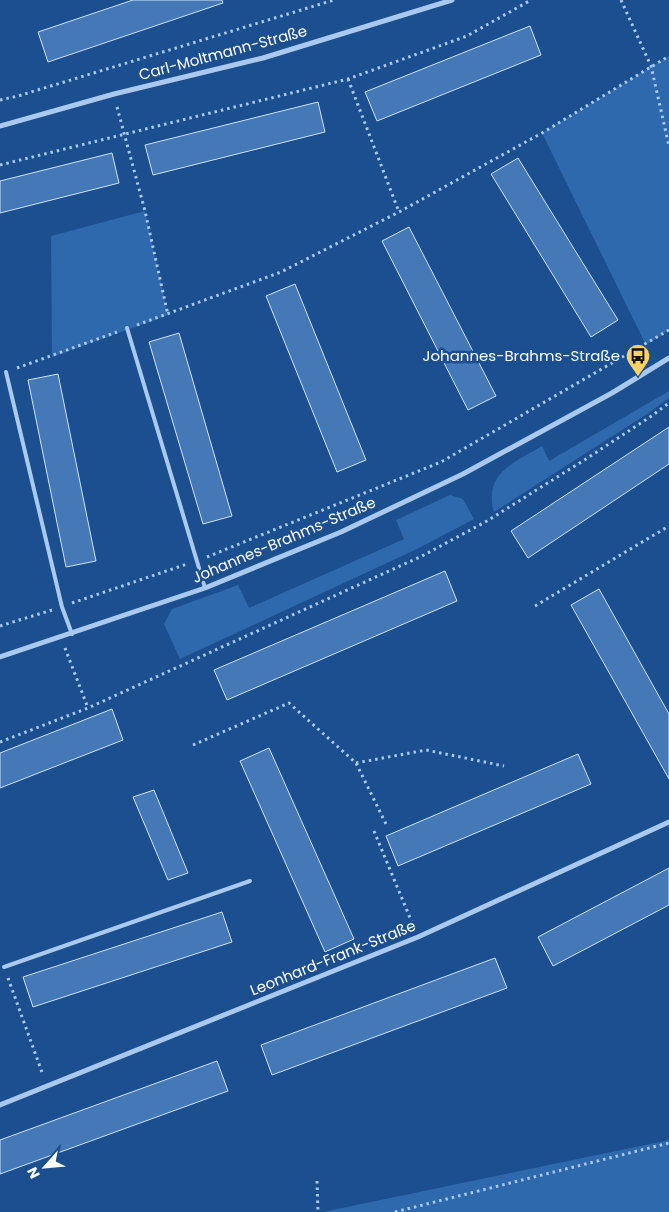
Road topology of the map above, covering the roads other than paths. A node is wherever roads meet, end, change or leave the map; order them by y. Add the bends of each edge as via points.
1 (452, 0) edge
2 (0, 126) edge
3 (127, 328) road end
4 (669, 358) edge
5 (6, 372) road end
6 (205, 588) junction
7 (72, 634) junction
8 (0, 657) edge
9 (669, 822) edge
10 (250, 881) dead end
11 (4, 967) road end
12 (0, 1105) edge

1 - 2 street, Carl-Moltmann-Straße via 263,58
3 - 6 lane
4 - 6 street, Johannes-Brahms-Straße via 612,393 463,474 341,532
5 - 7 lane via 62,607
6 - 7 street, Johannes-Brahms-Straße
7 - 8 street, Johannes-Brahms-Straße
9 - 12 street, Leonhard-Frank-Straße via 418,937
10 - 11 lane

